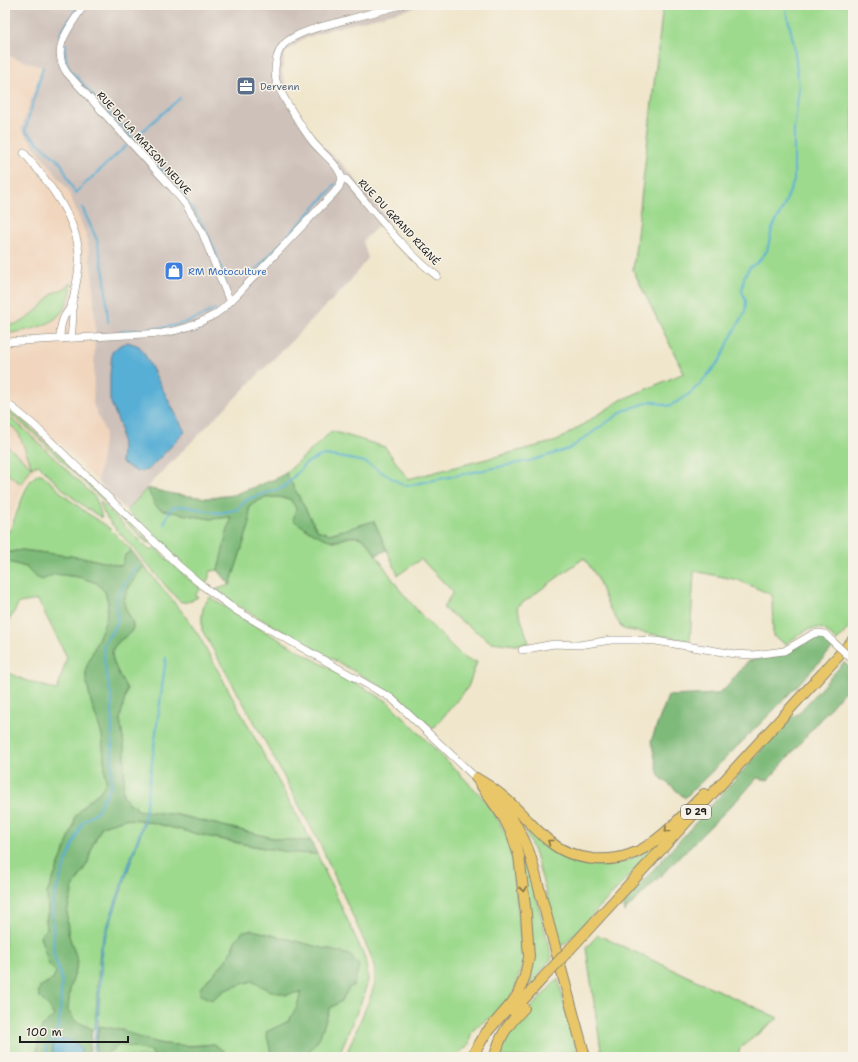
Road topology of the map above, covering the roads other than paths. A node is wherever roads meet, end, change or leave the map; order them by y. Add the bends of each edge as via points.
1 (84, 5) edge
2 (401, 5) edge
3 (24, 153) dead end
4 (342, 179) junction
5 (437, 276) dead end
6 (231, 300) junction
7 (72, 303) junction
8 (60, 338) junction
9 (72, 338) junction
10 (5, 342) edge
11 (5, 403) edge
12 (853, 640) edge
13 (522, 650) dead end
14 (853, 660) edge
15 (746, 755) junction
16 (476, 778) junction
17 (542, 979) junction
18 (472, 1056) edge
19 (495, 1057) edge
20 (585, 1057) edge

1 - 6 street, RUE DE LA MAISON NEUVE via 60,46 63,67 186,205 202,232 226,295
2 - 4 street, RUE DU GRAND RIGNÉ via 301,34 289,40 278,53 275,68 282,94 313,143 336,168
3 - 7 street via 53,190 75,232 79,265
4 - 5 street, RUE DU GRAND RIGNÉ via 346,179 424,266
4 - 6 street via 334,193
6 - 9 street via 215,314 173,331
7 - 8 street via 63,320
7 - 9 street
8 - 9 street
8 - 10 street
11 - 16 street via 34,425 179,566 213,594 237,611 391,698
12 - 15 main road, D 29
13 - 14 street, bridge via 554,644 580,645 611,640 637,640 753,655 784,651 819,633 825,634
15 -> 16 main road via 730,766 651,844 630,855 610,859 580,857 557,847 501,795
15 - 17 main road, D 29, bridge
16 -> 18 main road via 504,818 517,850 529,958 518,994 486,1032
16 - 20 main road via 507,811 526,844
17 - 18 main road, D 29
17 - 19 main road via 535,995 505,1029

